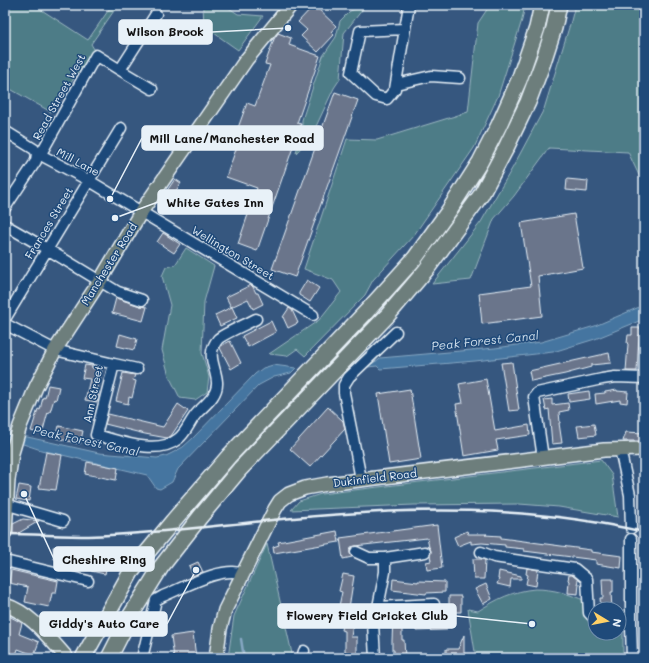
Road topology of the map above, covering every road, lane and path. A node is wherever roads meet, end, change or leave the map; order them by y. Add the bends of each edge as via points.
1 (291, 5) edge
2 (408, 5) edge
3 (542, 5) edge
4 (559, 5) edge
5 (156, 14) dead end
6 (405, 29) junction
7 (120, 70) junction
8 (460, 78) dead end
9 (396, 84) junction
10 (152, 89) dead end
11 (121, 128) dead end
12 (5, 131) edge
13 (37, 154) junction
14 (88, 180) junction
15 (5, 208) edge
16 (141, 212) junction
17 (5, 226) edge
18 (47, 249) junction
19 (100, 281) junction
20 (142, 300) dead end
21 (313, 315) dead end
22 (5, 319) edge
23 (256, 319) dead end
24 (5, 324) edge
25 (396, 332) dead end
26 (55, 350) junction
27 (114, 364) junction
28 (137, 369) dead end
29 (644, 378) edge
30 (620, 449) junction
31 (644, 449) edge
32 (543, 458) junction
33 (361, 479) junction
34 (6, 504) edge
35 (173, 521) junction
36 (63, 522) dead end
37 (631, 528) dead end
38 (5, 532) edge
39 (631, 539) dead end
40 (356, 552) dead end
41 (425, 552) dead end
42 (481, 552) dead end
43 (385, 558) junction
44 (5, 561) edge
45 (243, 574) junction
46 (88, 581) dead end
47 (588, 601) edge
48 (434, 604) dead end
49 (5, 605) edge
50 (378, 607) junction
51 (131, 615) junction
52 (630, 625) joint
53 (632, 656) edge
54 (644, 656) edge
55 (67, 658) edge
56 (83, 658) edge
57 (94, 658) edge
58 (109, 658) edge
59 (114, 658) edge
60 (142, 658) edge
61 (216, 658) edge
62 (375, 658) edge

1 - 16 main road, Manchester Road via 246,60
2 - 6 street
3 - 35 highway via 519,80 499,125 480,162 448,212 415,258 229,456
4 - 51 highway via 554,28 528,102 481,195 426,270 397,304 240,469 161,567
5 - 7 street
6 - 9 street
6 - 9 street via 360,32 351,73 376,96 387,99
7 - 10 street
7 - 13 street, Read Street West via 96,55 43,150
8 - 9 street via 431,76
11 - 14 street, Frances Street
12 - 13 street, Mill Lane via 34,149
13 - 14 street, Mill Lane
13 - 15 street via 36,161
14 - 16 street, Mill Lane
14 - 18 street, Frances Street
16 - 19 main road, Manchester Road
16 - 21 street, Wellington Street
17 - 18 street
18 - 19 street
18 - 22 street, Frances Street
19 - 20 street via 118,292
19 - 26 main road, Manchester Road
23 - 27 street, Ann Street via 219,338 212,350 217,383 213,396 194,416 178,439 160,447 148,447 96,435
24 - 26 street, Ann Street
25 - 33 street via 349,377 344,385
26 - 27 street, Ann Street
26 - 34 main road, Manchester Road via 20,426 12,453
27 - 28 street
29 - 32 street via 602,378 537,392 534,397
30 - 31 main road, Dukinfield Road
30 - 32 main road, Dukinfield Road
30 - 37 street via 630,495
32 - 33 main road, Dukinfield Road
33 - 45 main road, Dukinfield Road via 305,488 284,497 272,513
34 - 36 street
34 - 38 main road, Manchester Road
35 - 56 highway via 131,572
35 - 57 highway via 128,589
39 - 52 street
40 - 43 street via 369,558
41 - 43 street
42 - 47 street via 494,557 575,569 587,579
43 - 50 street
44 - 46 street
45 - 60 street via 217,574 156,600
45 - 61 main road, Dukinfield Road via 225,610
48 - 50 street
49 - 55 main road via 14,608 35,623
50 - 62 street via 373,623
51 - 58 highway
51 - 59 highway
52 - 53 street
53 - 54 street

